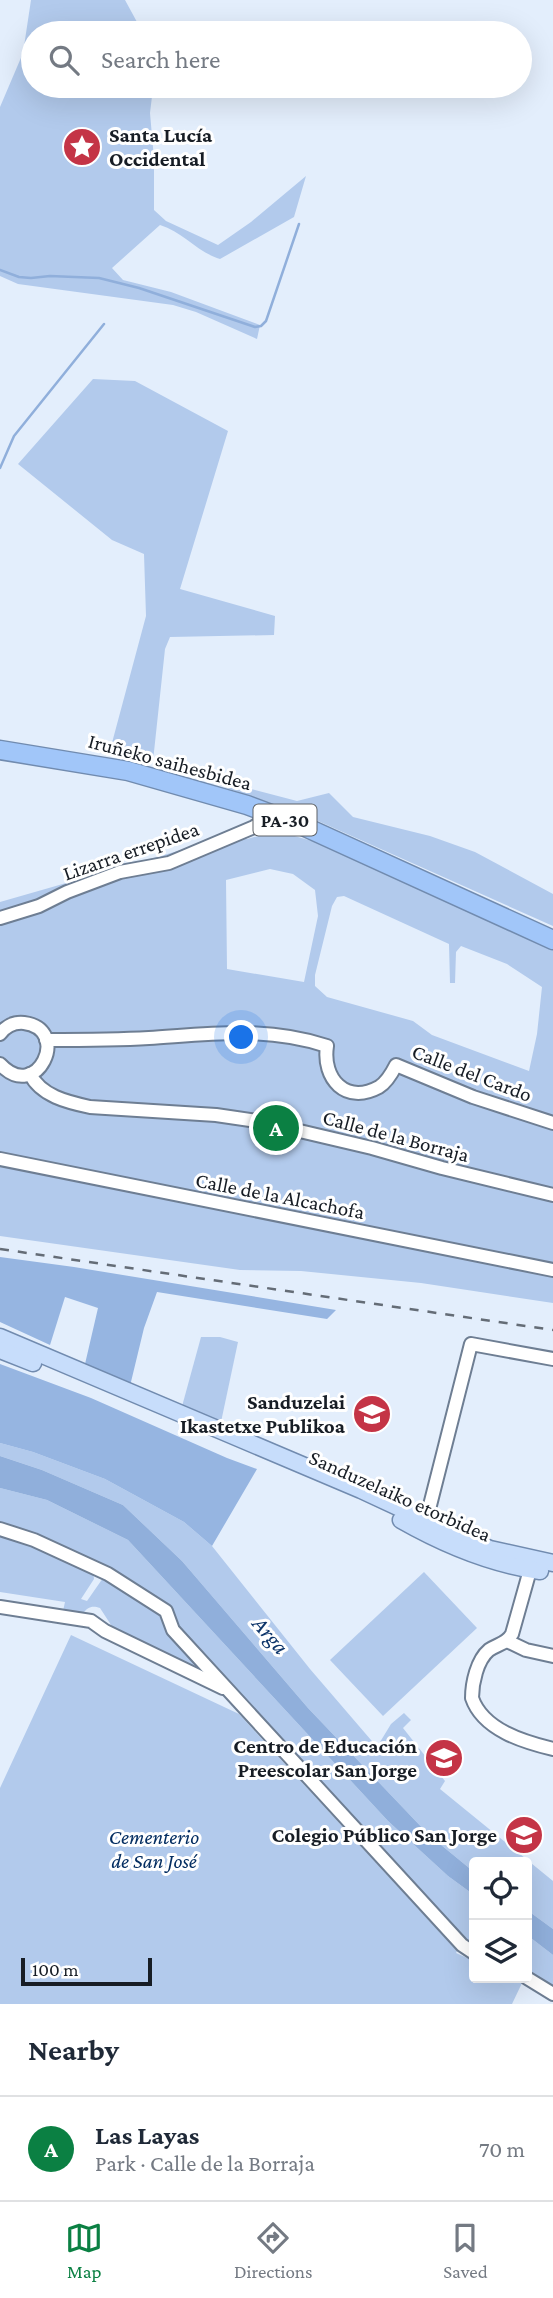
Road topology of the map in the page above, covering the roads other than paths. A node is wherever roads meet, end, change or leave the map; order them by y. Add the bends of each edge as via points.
1 (0, 750) edge
2 (272, 815) junction
3 (0, 918) edge
4 (553, 940) edge
5 (0, 1034) edge
6 (46, 1040) junction
7 (0, 1065) edge
8 (30, 1074) junction
9 (553, 1123) edge
10 (0, 1160) edge
11 (553, 1195) edge
12 (553, 1270) edge
13 (0, 1329) edge
14 (0, 1338) edge
15 (0, 1348) edge
16 (38, 1359) junction
17 (553, 1359) edge
18 (426, 1521) junction
19 (0, 1529) edge
20 (553, 1563) edge
21 (531, 1564) junction
22 (553, 1573) edge
23 (0, 1607) edge
24 (507, 1642) junction
25 (553, 1656) edge
26 (232, 1693) junction
27 (553, 1749) edge
28 (469, 1950) edge
29 (532, 1981) edge
30 (553, 1994) edge

1 - 2 highway, Iruñeko saihesbidea / PA-30 via 128,771
2 - 3 street, Lizarra errepidea via 169,863 120,873
2 - 4 highway, Iruñeko saihesbidea / PA-30
5 - 6 street via 10,1025 26,1023
6 - 8 street via 47,1057
6 - 9 street, Calle del Cardo via 281,1034 327,1046 327,1069 344,1089 378,1088 396,1065
7 - 8 street via 15,1075
8 - 11 street, Calle de la Borraja via 47,1093 72,1103 257,1121
10 - 12 street, Calle de la Alcachofa
13 - 16 street via 20,1339
14 - 16 main road, Sanduzelaiko etorbidea
15 - 16 main road, Sanduzelaiko etorbidea
16 - 18 main road, Sanduzelaiko etorbidea via 361,1490
16 - 21 main road, Sanduzelaiko etorbidea via 358,1498 476,1556
17 - 18 street via 471,1344
18 - 21 main road, Sanduzelaiko etorbidea
19 - 26 street via 108,1574 157,1604 170,1616 173,1630
20 - 21 main road, Sanduzelaiko etorbidea
21 - 22 main road, Sanduzelaiko etorbidea
21 - 24 street via 516,1615 503,1632
23 - 26 street via 91,1621
24 - 25 street
24 - 27 street via 481,1660 472,1689 475,1705 511,1736
26 - 28 street
29 - 30 street

